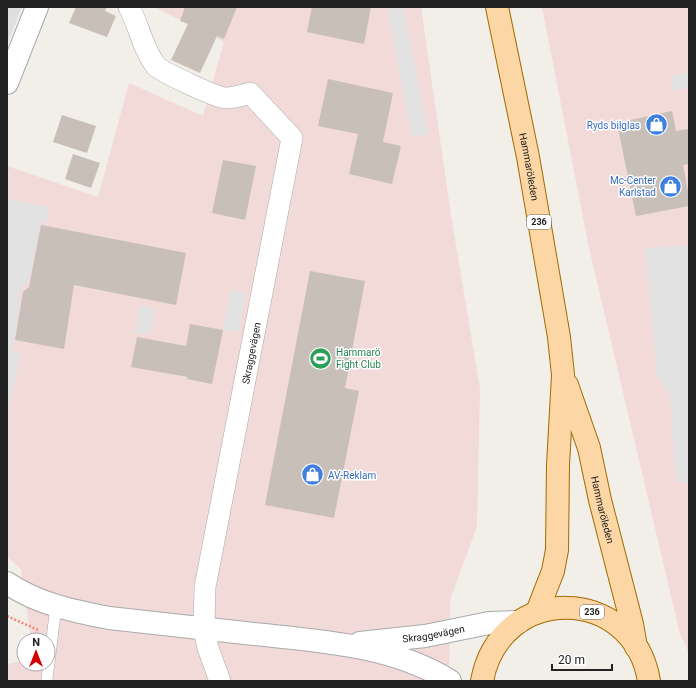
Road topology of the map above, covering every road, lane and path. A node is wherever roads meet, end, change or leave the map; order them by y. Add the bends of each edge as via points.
1 (37, 7) edge
2 (129, 7) edge
3 (497, 7) edge
4 (7, 82) edge
5 (563, 375) junction
6 (7, 583) edge
7 (56, 606) junction
8 (7, 616) edge
9 (528, 617) junction
10 (204, 629) junction
11 (48, 632) edge
12 (53, 632) edge
13 (347, 644) junction
14 (636, 646) junction
15 (48, 672) edge
16 (47, 679) dead end
17 (220, 681) edge
18 (450, 681) edge
19 (482, 681) edge
20 (648, 681) edge

1 - 4 street
2 - 10 street, Skraggevägen via 148,54 157,67 173,77 225,98 250,93 292,138 205,587
3 - 5 main road, Hammaröleden / 236 via 528,157 559,337
5 - 9 main road, Hammaröleden / 236 via 557,550 553,571
5 - 14 main road, Hammaröleden / 236 via 589,448
6 - 7 street, Skraggevägen
7 - 10 street, Skraggevägen via 109,618
7 - 12 lane
8 - 11 path via 37,630
9 - 13 street, Skraggevägen via 424,636
9 - 14 main road, 236 via 549,609 574,608 598,614 620,628
9 - 19 main road, 236 via 507,631 493,650
10 - 13 street, Skraggevägen
10 - 17 street, Skraggevägen
13 - 18 street, Skraggevägen via 434,671
14 - 20 main road, 236 via 644,662
15 - 16 lane

